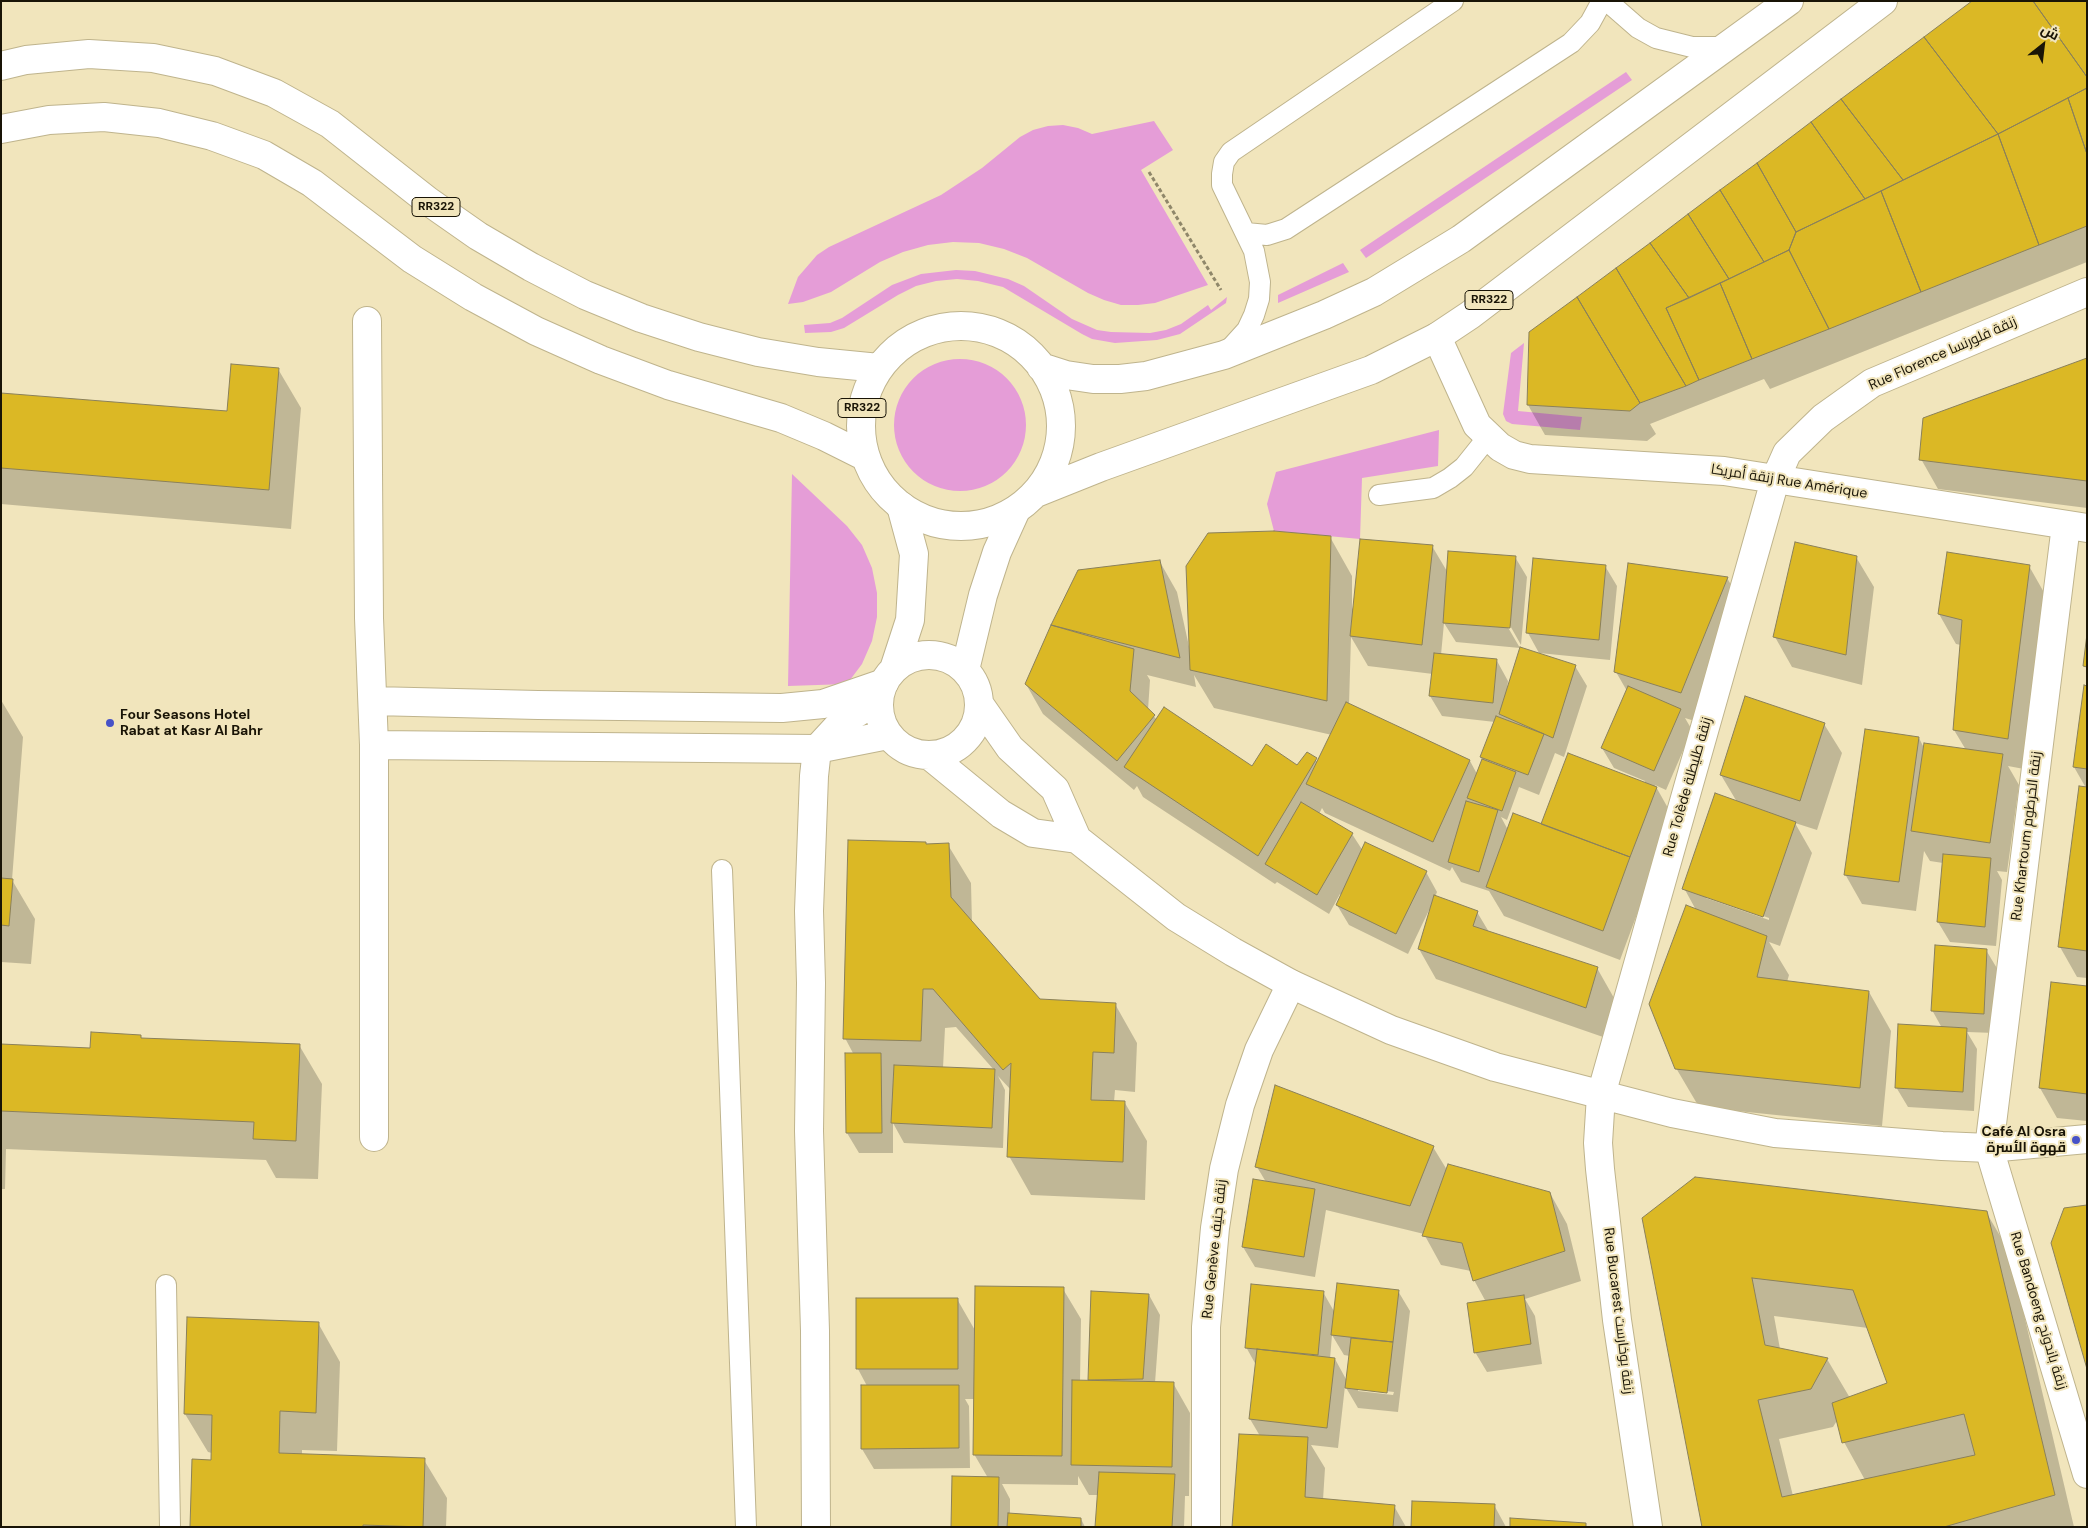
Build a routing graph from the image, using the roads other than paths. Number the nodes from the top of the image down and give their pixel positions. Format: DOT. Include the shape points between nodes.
graph roads {
  1 [pos="1453,1"];
  2 [pos="1602,1"];
  3 [pos="1607,1"];
  4 [pos="1789,1"];
  5 [pos="1884,1"];
  6 [pos="1729,46"];
  7 [pos="1,66"];
  8 [pos="1,129"];
  9 [pos="1246,233"];
  10 [pos="2087,292"];
  11 [pos="367,321"];
  12 [pos="1437,337"];
  13 [pos="1224,355"];
  14 [pos="1041,367"];
  15 [pos="879,368"];
  16 [pos="1488,437"];
  17 [pos="864,456"];
  18 [pos="1775,480"];
  19 [pos="1379,495"];
  20 [pos="1026,501"];
  21 [pos="901,506"];
  22 [pos="2077,526"];
  23 [pos="965,670"];
  24 [pos="886,684"];
  25 [pos="373,701"];
  26 [pos="980,705"];
  27 [pos="888,734"];
  28 [pos="374,745"];
  29 [pos="817,749"];
  30 [pos="930,756"];
  31 [pos="1077,839"];
  32 [pos="722,870"];
  33 [pos="1291,984"];
  34 [pos="1601,1095"];
  35 [pos="374,1137"];
  36 [pos="2087,1139"];
  37 [pos="1989,1148"];
  38 [pos="166,1285"];
  39 [pos="2087,1474"];
  40 [pos="170,1527"];
  41 [pos="746,1527"];
  42 [pos="816,1527"];
  43 [pos="1206,1527"];
  44 [pos="1648,1527"];
  1 -- 9 [label="lane" via="1231,152 1224,162 1222,185"];
  2 -- 9 [label="lane" via="1590,23 1571,43 1277,233"];
  3 -- 6 [label="lane" via="1638,28 1656,38 1692,48"];
  4 -- 6 [label="street, RR322"];
  5 -- 12 [label="street, RR322"];
  6 -- 13 [label="street, RR322" via="1462,239 1382,288 1324,316"];
  7 -- 15 [label="street, RR322" via="26,60 89,54 152,58 215,71 274,93 330,124 478,236 585,295 641,318 708,339 792,358"];
  8 -- 17 [label="street" via="49,120 104,117 159,123 212,136 264,156 312,183 412,259 473,298 536,331 668,385 781,418"];
  9 -- 13 [label="lane" via="1258,266 1259,299 1247,330"];
  10 -- 18 [label="street, Rue Florence زنقة فلورنسا" via="1872,383 1823,418 1787,453"];
  11 -- 25 [label="street" via="369,618"];
  12 -- 16 [label="street, زنقة أمريكا Rue Amérique" via="1477,425"];
  12 -- 20 [label="street, RR322" via="1371,370 1101,467"];
  13 -- 14 [label="street, RR322" via="1146,376 1120,379 1066,375"];
  14 -- 15 [label="street, RR322" via="1019,345 990,331 960,326 929,331 901,346"];
  14 -- 20 [label="street, RR322" via="1054,391 1061,417 1059,445 1051,471"];
  15 -- 17 [label="street, RR322" via="862,405 860,425"];
  16 -- 18 [label="street, زنقة أمريكا Rue Amérique" via="1514,455 1530,459 1724,470"];
  16 -- 19 [label="lane" via="1464,467 1433,488"];
  17 -- 21 [label="street, RR322" via="879,484"];
  18 -- 22 [label="street, زنقة أمريكا Rue Amérique"];
  18 -- 34 [label="street, Rue Tolède زنقة طليطلة"];
  20 -- 21 [label="street, RR322" via="988,523 958,526 929,521"];
  20 -- 23 [label="street" via="997,552"];
  21 -- 24 [label="street" via="914,554 910,620"];
  22 -- 37 [label="street, Rue Khartoum زنقة الخرطوم"];
  23 -- 24 [label="street" via="938,656 922,656 907,660"];
  23 -- 26 [label="street" via="973,680"];
  24 -- 25 [label="street" via="823,704 782,708"];
  24 -- 27 [label="street" via="880,718"];
  24 -- 29 [label="street"];
  25 -- 28 [label="street"];
  26 -- 30 [label="street" via="971,734 960,746"];
  26 -- 31 [label="street" via="1010,748 1055,789"];
  27 -- 29 [label="street"];
  27 -- 30 [label="street" via="900,746"];
  28 -- 29 [label="street"];
  28 -- 35 [label="street"];
  29 -- 42 [label="street" via="809,911 809,1132"];
  30 -- 31 [label="street" via="1001,814 1033,833"];
  31 -- 33 [label="street" via="1176,917"];
  32 -- 41 [label="lane"];
  33 -- 34 [label="street" via="1401,1034 1495,1067"];
  33 -- 43 [label="street, Rue Genève زنقة جنيف" via="1259,1050 1240,1105 1224,1170 1206,1327"];
  34 -- 37 [label="street" via="1672,1113 1775,1132"];
  34 -- 44 [label="street, Rue Bucarest زنقة بوخارست" via="1600,1169 1617,1320"];
  36 -- 37 [label="street"];
  37 -- 39 [label="street, Rue Bandoeng زنقة باندونج"];
  38 -- 40 [label="lane"];
}
